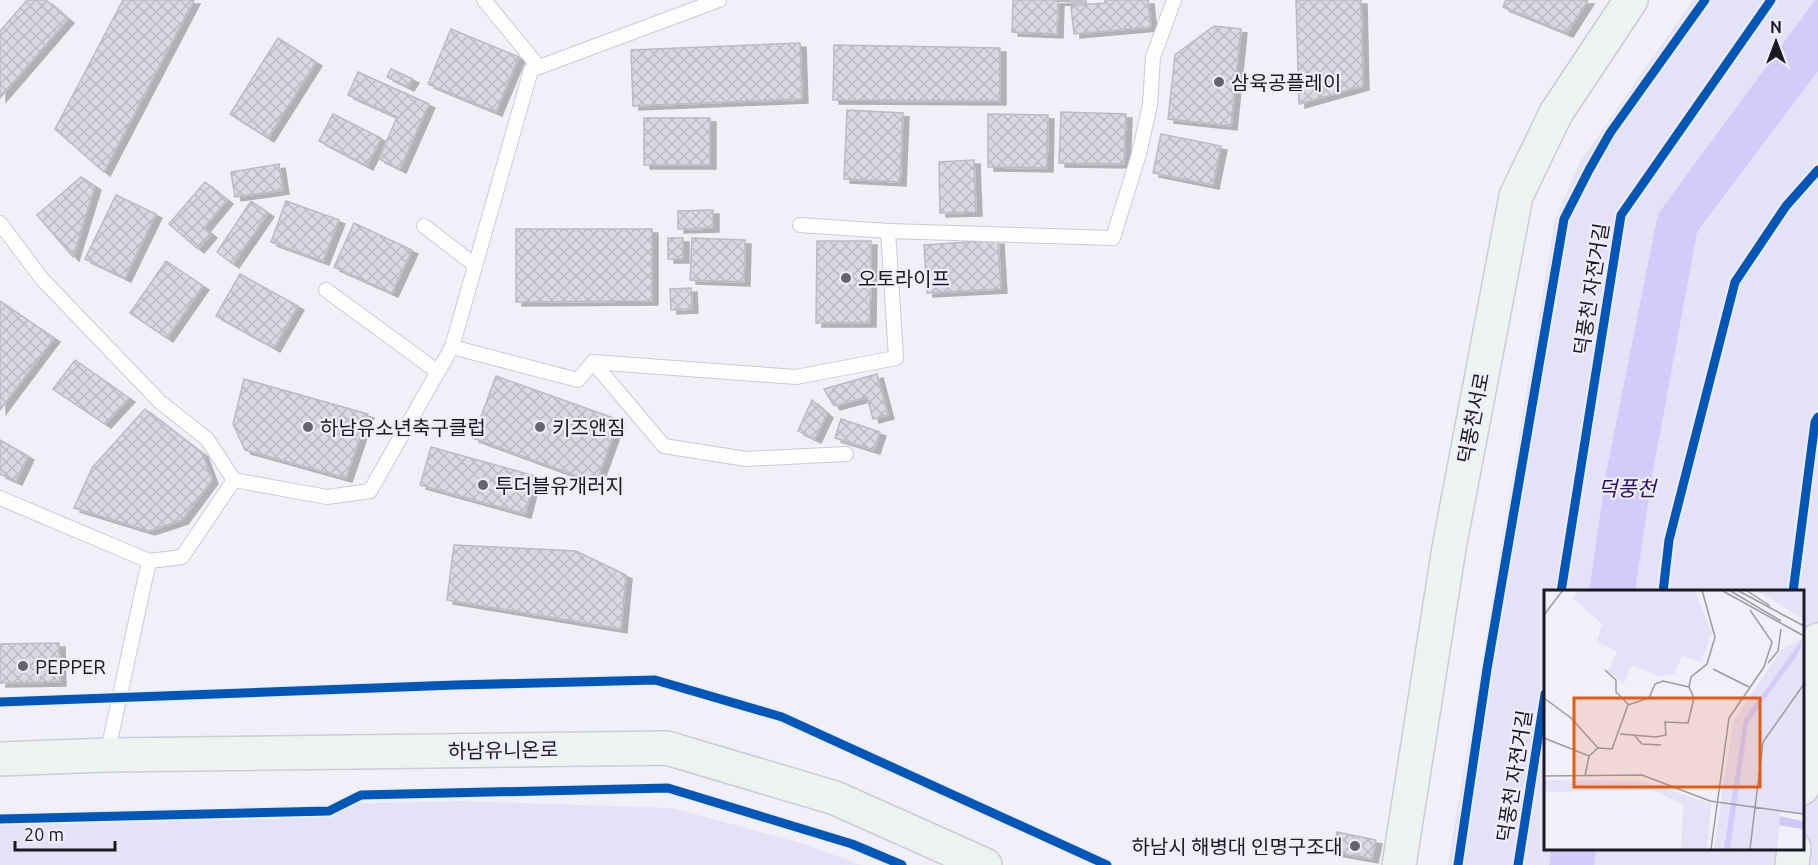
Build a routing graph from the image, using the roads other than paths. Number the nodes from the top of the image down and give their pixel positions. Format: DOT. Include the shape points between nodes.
graph roads {
  1 [pos="484,0"];
  2 [pos="719,0"];
  3 [pos="1174,0"];
  4 [pos="1631,0"];
  5 [pos="539,67"];
  6 [pos="0,223"];
  7 [pos="800,225"];
  8 [pos="424,226"];
  9 [pos="888,231"];
  10 [pos="475,265"];
  11 [pos="326,290"];
  12 [pos="452,347"];
  13 [pos="592,362"];
  14 [pos="438,372"];
  15 [pos="846,454"];
  16 [pos="234,480"];
  17 [pos="0,498"];
  18 [pos="149,561"];
  19 [pos="1818,640"];
  20 [pos="107,755"];
  21 [pos="0,759"];
  22 [pos="1804,794"];
  23 [pos="1794,850"];
  24 [pos="985,865"];
  25 [pos="1398,865"];
  26 [pos="1792,865"];
  1 -- 5 [label="lane"];
  2 -- 5 [label="lane"];
  3 -- 9 [label="lane" via="1153,57 1148,115 1113,238"];
  4 -- 25 [label="street, 덕풍천서로" via="1556,113 1516,196 1449,548"];
  5 -- 10 [label="lane" via="531,70"];
  6 -- 16 [label="lane" via="50,287 160,402 207,439"];
  7 -- 9 [label="lane"];
  8 -- 10 [label="lane"];
  9 -- 13 [label="lane" via="896,358 796,376"];
  10 -- 12 [label="lane"];
  11 -- 14 [label="lane"];
  12 -- 13 [label="lane" via="578,380"];
  12 -- 14 [label="lane"];
  13 -- 15 [label="lane" via="664,446 746,459"];
  14 -- 16 [label="lane" via="370,491 327,497"];
  16 -- 18 [label="lane" via="182,557"];
  17 -- 18 [label="lane"];
  18 -- 20 [label="lane"];
  19 -- 22 [label="street" via="1808,710"];
  20 -- 21 [label="street, 하남유니온로"];
  20 -- 24 [label="street, 하남유니온로" via="667,748 835,798"];
  23 -- 26 [label="street"];
}
